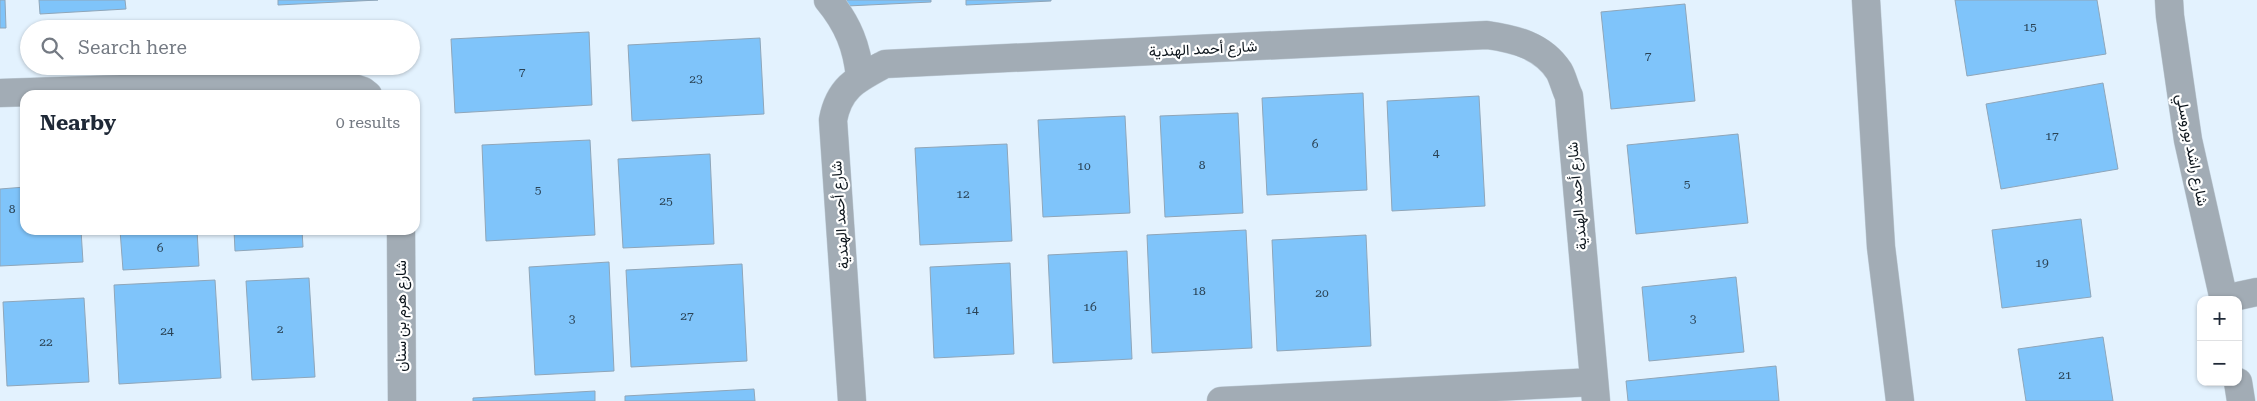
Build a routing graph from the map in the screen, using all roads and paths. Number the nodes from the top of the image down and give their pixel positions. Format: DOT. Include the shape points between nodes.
graph roads {
  1 [pos="828,0"];
  2 [pos="1866,0"];
  3 [pos="2169,0"];
  4 [pos="860,77"];
  5 [pos="92,90"];
  6 [pos="360,90"];
  7 [pos="20,92"];
  8 [pos="0,93"];
  9 [pos="401,235"];
  10 [pos="2257,292"];
  11 [pos="2223,296"];
  12 [pos="2240,296"];
  13 [pos="2239,386"];
  14 [pos="1595,392"];
  15 [pos="402,401"];
  16 [pos="852,401"];
  17 [pos="1221,401"];
  18 [pos="1900,401"];
  19 [pos="2241,401"];
  1 -- 4 [label="street" via="851,34 858,55"];
  2 -- 18 [label="street" via="1881,247"];
  3 -- 11 [label="street, شارع راشد بوروسلي" via="2188,140"];
  4 -- 14 [label="street, شارع أحمد الهندية" via="885,64 1487,35 1518,40 1540,51 1559,71 1569,96"];
  4 -- 16 [label="street, شارع أحمد الهندية" via="845,89 836,105 833,120"];
  5 -- 6 [label="street" via="336,82"];
  7 -- 8 [label="street"];
  9 -- 15 [label="street, شارع هرم بن سنان"];
  10 -- 12 [label="street, شارع راشد بوروسلي"];
  13 -- 19 [label="street"];
  14 -- 17 [label="street, شارع أحمد الهندية"];
}
